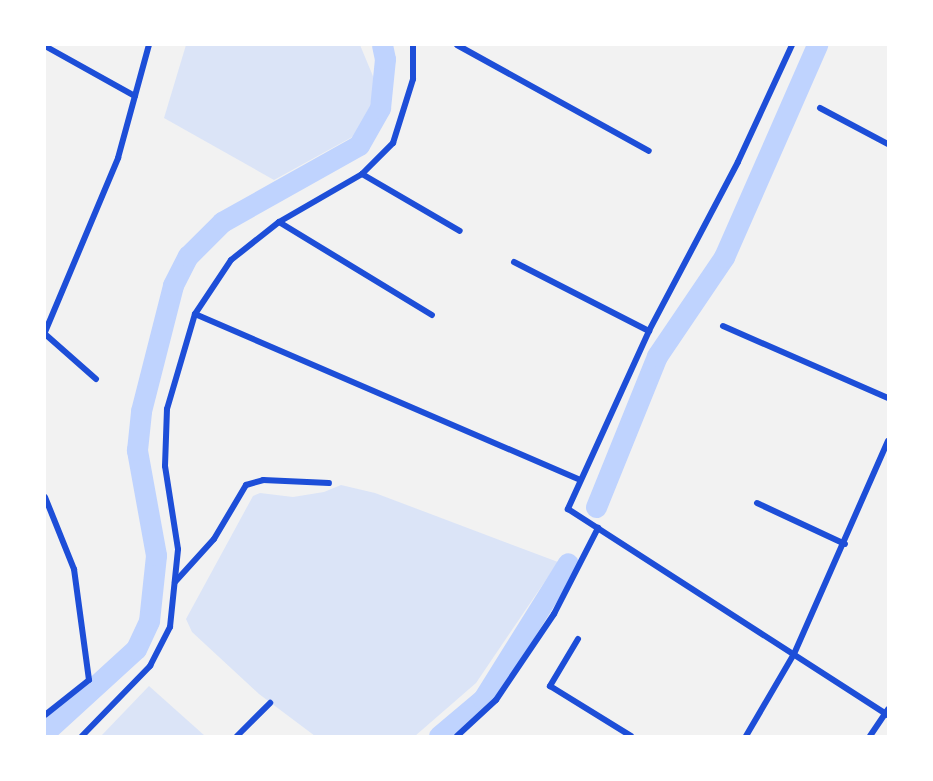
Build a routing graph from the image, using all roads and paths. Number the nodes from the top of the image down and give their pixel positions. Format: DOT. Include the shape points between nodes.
graph roads {
  1 [pos="149,45"];
  2 [pos="413,45"];
  3 [pos="457,45"];
  4 [pos="792,45"];
  5 [pos="45,46"];
  6 [pos="135,96"];
  7 [pos="820,108"];
  8 [pos="888,144"];
  9 [pos="649,152"];
  10 [pos="362,174"];
  11 [pos="279,222"];
  12 [pos="460,231"];
  13 [pos="514,262"];
  14 [pos="195,314"];
  15 [pos="432,315"];
  16 [pos="723,326"];
  17 [pos="649,331"];
  18 [pos="45,333"];
  19 [pos="96,379"];
  20 [pos="888,398"];
  21 [pos="888,441"];
  22 [pos="580,480"];
  23 [pos="329,483"];
  24 [pos="45,497"];
  25 [pos="757,503"];
  26 [pos="598,528"];
  27 [pos="845,544"];
  28 [pos="175,583"];
  29 [pos="578,639"];
  30 [pos="794,654"];
  31 [pos="270,703"];
  32 [pos="887,713"];
  33 [pos="45,715"];
  34 [pos="82,736"];
  35 [pos="237,736"];
  36 [pos="457,736"];
  37 [pos="631,736"];
  38 [pos="746,736"];
  39 [pos="870,736"];
  1 -- 6 [label="street"];
  2 -- 10 [label="street" via="413,79 393,143"];
  3 -- 9 [label="street"];
  4 -- 17 [label="street" via="738,162"];
  5 -- 6 [label="street"];
  6 -- 18 [label="street" via="118,158"];
  7 -- 8 [label="street"];
  10 -- 11 [label="street"];
  10 -- 12 [label="street"];
  11 -- 14 [label="street" via="231,260"];
  11 -- 15 [label="street"];
  13 -- 17 [label="street"];
  14 -- 22 [label="street"];
  14 -- 28 [label="street" via="167,409 165,466 178,549"];
  16 -- 20 [label="street"];
  17 -- 22 [label="street"];
  18 -- 19 [label="street"];
  21 -- 27 [label="street"];
  22 -- 26 [label="street" via="568,509"];
  23 -- 28 [label="street" via="263,480 246,484 214,539"];
  24 -- 33 [label="street" via="74,569 89,680"];
  25 -- 27 [label="street"];
  26 -- 30 [label="street"];
  26 -- 36 [label="street" via="554,614 503,690"];
  27 -- 30 [label="street"];
  28 -- 34 [label="street" via="170,627 150,666"];
  29 -- 37 [label="street" via="550,686"];
  30 -- 32 [label="street"];
  30 -- 38 [label="street"];
  31 -- 35 [label="street"];
  32 -- 39 [label="street"];
}
